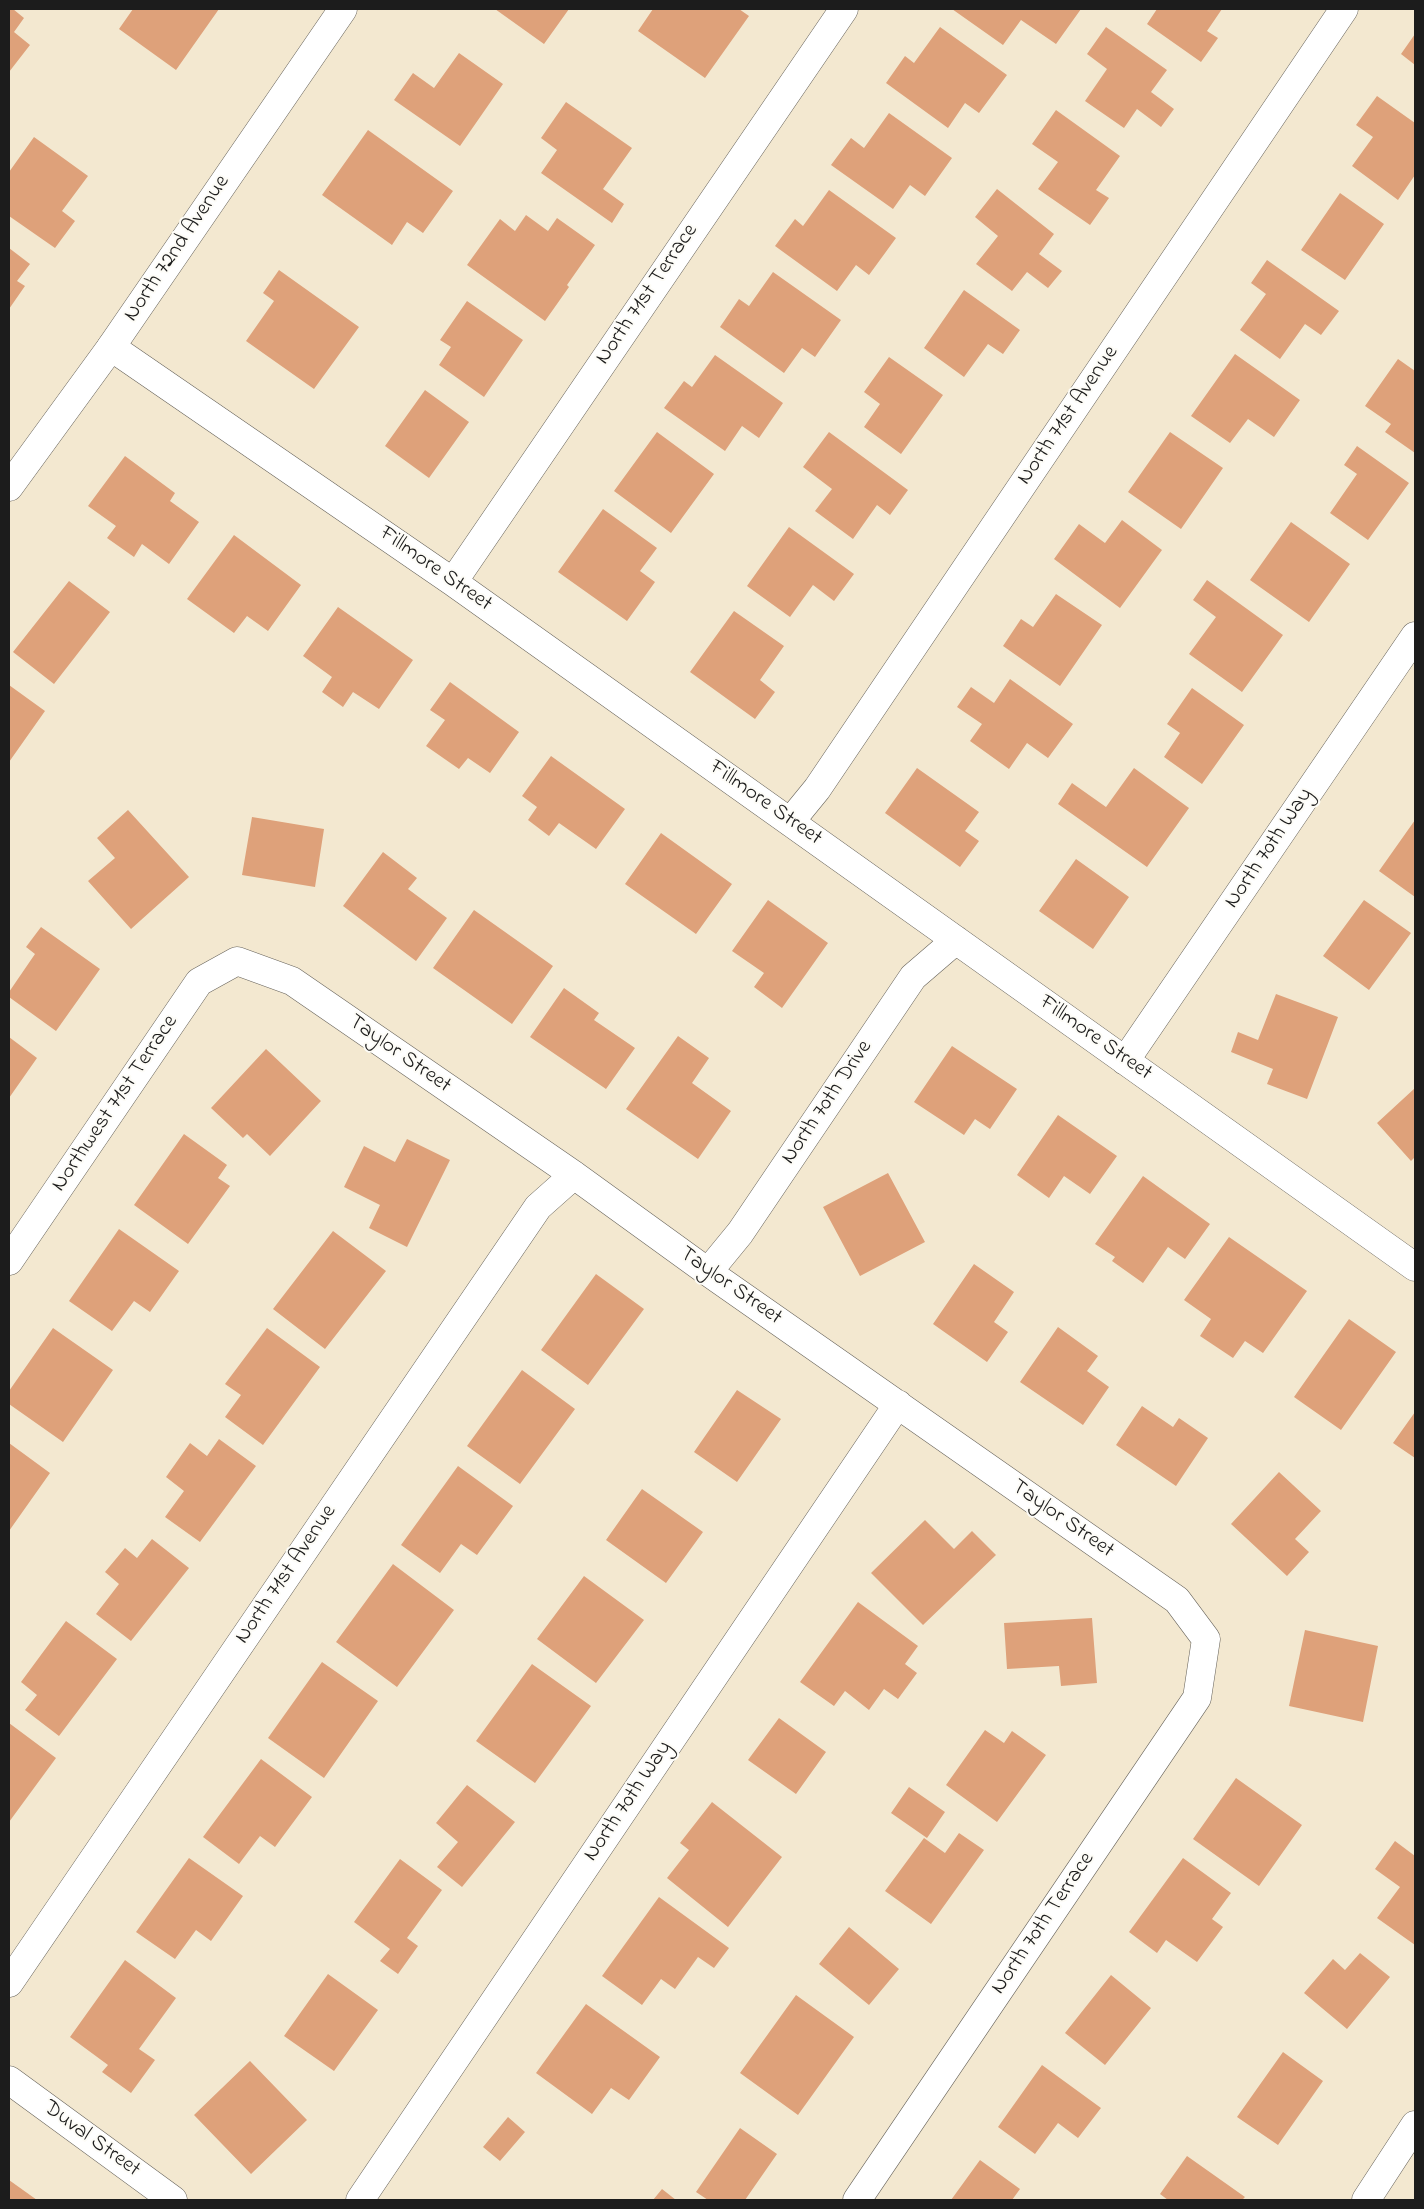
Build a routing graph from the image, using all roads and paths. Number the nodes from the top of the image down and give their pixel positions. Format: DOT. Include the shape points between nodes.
graph roads {
  1 [pos="343,9"];
  2 [pos="844,9"];
  3 [pos="1344,9"];
  4 [pos="111,347"];
  5 [pos="9,487"];
  6 [pos="453,582"];
  7 [pos="1415,636"];
  8 [pos="790,822"];
  9 [pos="956,940"];
  10 [pos="237,961"];
  11 [pos="1125,1061"];
  12 [pos="574,1175"];
  13 [pos="9,1261"];
  14 [pos="1415,1267"];
  15 [pos="708,1272"];
  16 [pos="898,1404"];
  17 [pos="1206,1639"];
  18 [pos="9,1983"];
  19 [pos="9,2080"];
  20 [pos="1415,2125"];
  21 [pos="173,2200"];
  22 [pos="360,2200"];
  23 [pos="857,2200"];
  24 [pos="1366,2200"];
  1 -- 4 [label="street, North 72nd Avenue"];
  2 -- 6 [label="street, North 71st Terrace"];
  3 -- 8 [label="street, North 71st Avenue" via="817,789"];
  4 -- 5 [label="street, North 72nd Avenue"];
  4 -- 6 [label="street, Fillmore Street"];
  6 -- 8 [label="street, Fillmore Street"];
  7 -- 11 [label="street, North 70th Way"];
  8 -- 9 [label="street, Fillmore Street"];
  9 -- 11 [label="street, Fillmore Street"];
  9 -- 15 [label="street, North 70th Drive" via="913,977 740,1233"];
  10 -- 12 [label="street, Taylor Street" via="292,981"];
  10 -- 13 [label="street, Northwest 71st Terrace" via="199,982"];
  11 -- 14 [label="street, Fillmore Street"];
  12 -- 15 [label="street, Taylor Street"];
  12 -- 18 [label="street, North 71st Avenue" via="538,1207"];
  15 -- 16 [label="street, Taylor Street"];
  16 -- 17 [label="street, Taylor Street" via="1177,1600"];
  16 -- 22 [label="street, North 70th Way"];
  17 -- 23 [label="street, North 70th Terrace" via="1197,1698"];
  19 -- 21 [label="street, Duval Street"];
  20 -- 24 [label="street"];
}
